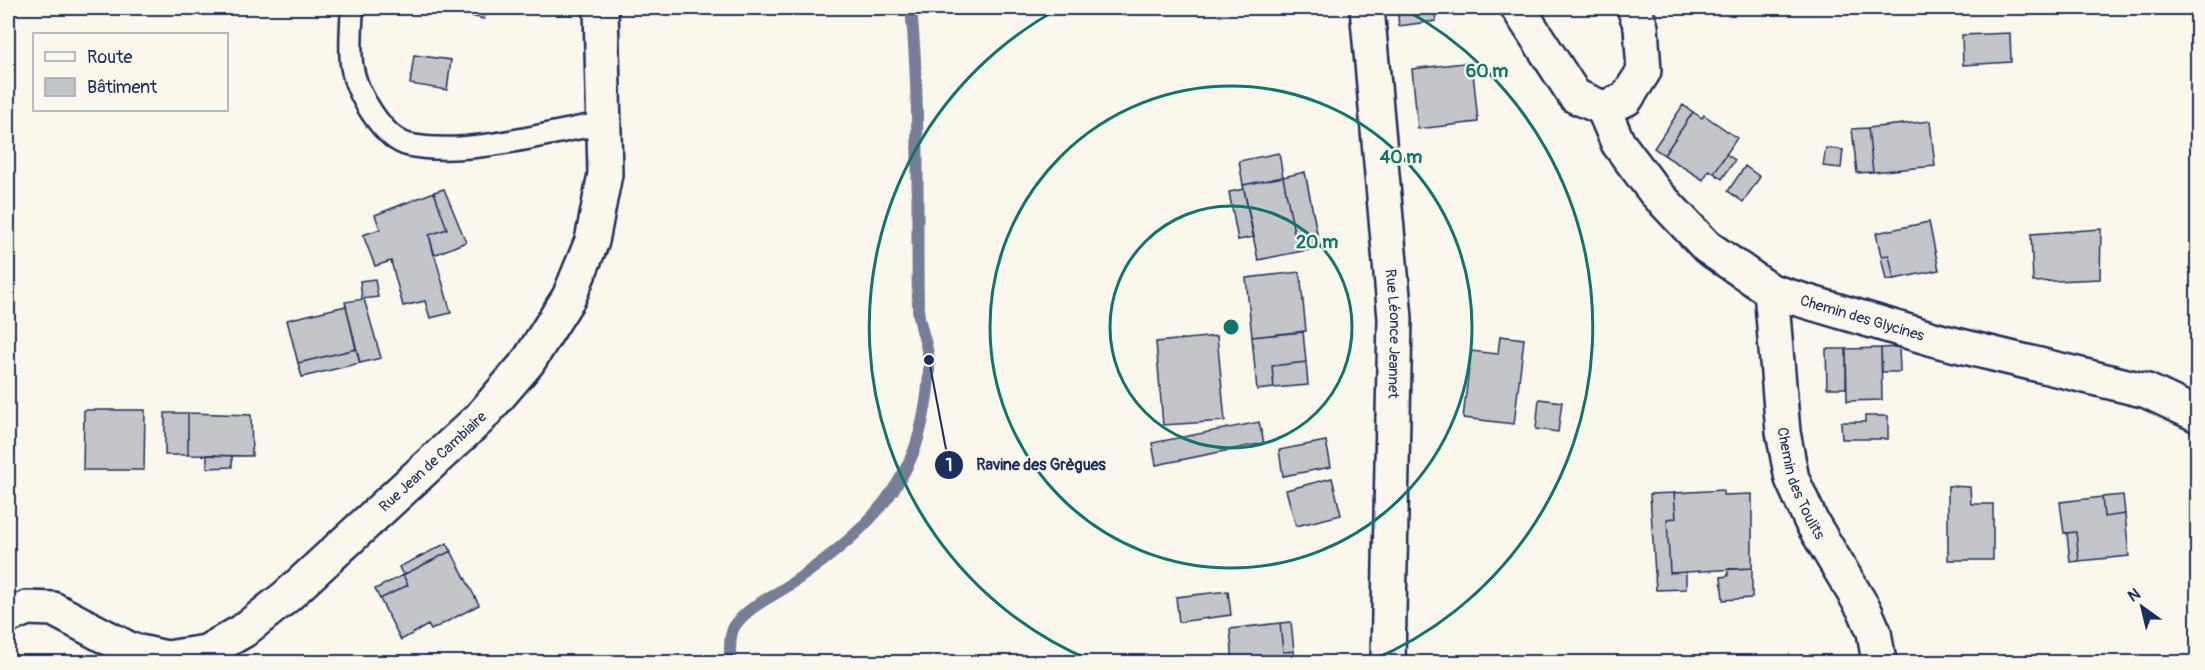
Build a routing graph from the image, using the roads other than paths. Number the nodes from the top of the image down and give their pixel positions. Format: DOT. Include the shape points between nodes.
graph roads {
  1 [pos="352,8"];
  2 [pos="601,8"];
  3 [pos="1367,8"];
  4 [pos="1518,8"];
  5 [pos="1634,8"];
  6 [pos="1603,108"];
  7 [pos="604,123"];
  8 [pos="1771,291"];
  9 [pos="2198,415"];
  10 [pos="8,616"];
  11 [pos="1388,663"];
  12 [pos="1879,663"];
  1 -- 7 [label="lane" via="355,76 380,126 407,145 461,149"];
  2 -- 7 [label="street, Rue Jean de Cambiaire"];
  3 -- 11 [label="street, Rue Léonce Jeannet" via="1395,318"];
  4 -- 6 [label="street" via="1575,96"];
  5 -- 6 [label="street" via="1641,27 1644,71 1626,99"];
  6 -- 8 [label="street, Chemin des Glycines" via="1618,143 1655,192 1707,247"];
  7 -- 10 [label="street, Rue Jean de Cambiaire" via="606,174 592,241 569,297 528,362 479,419 287,596 243,631 206,652 167,658 131,650 52,609 27,608"];
  8 -- 9 [label="street, Chemin des Glycines" via="1940,340 2147,391"];
  8 -- 12 [label="street, Chemin des Toulits" via="1783,432 1792,479 1811,521 1865,610 1874,632"];
}
